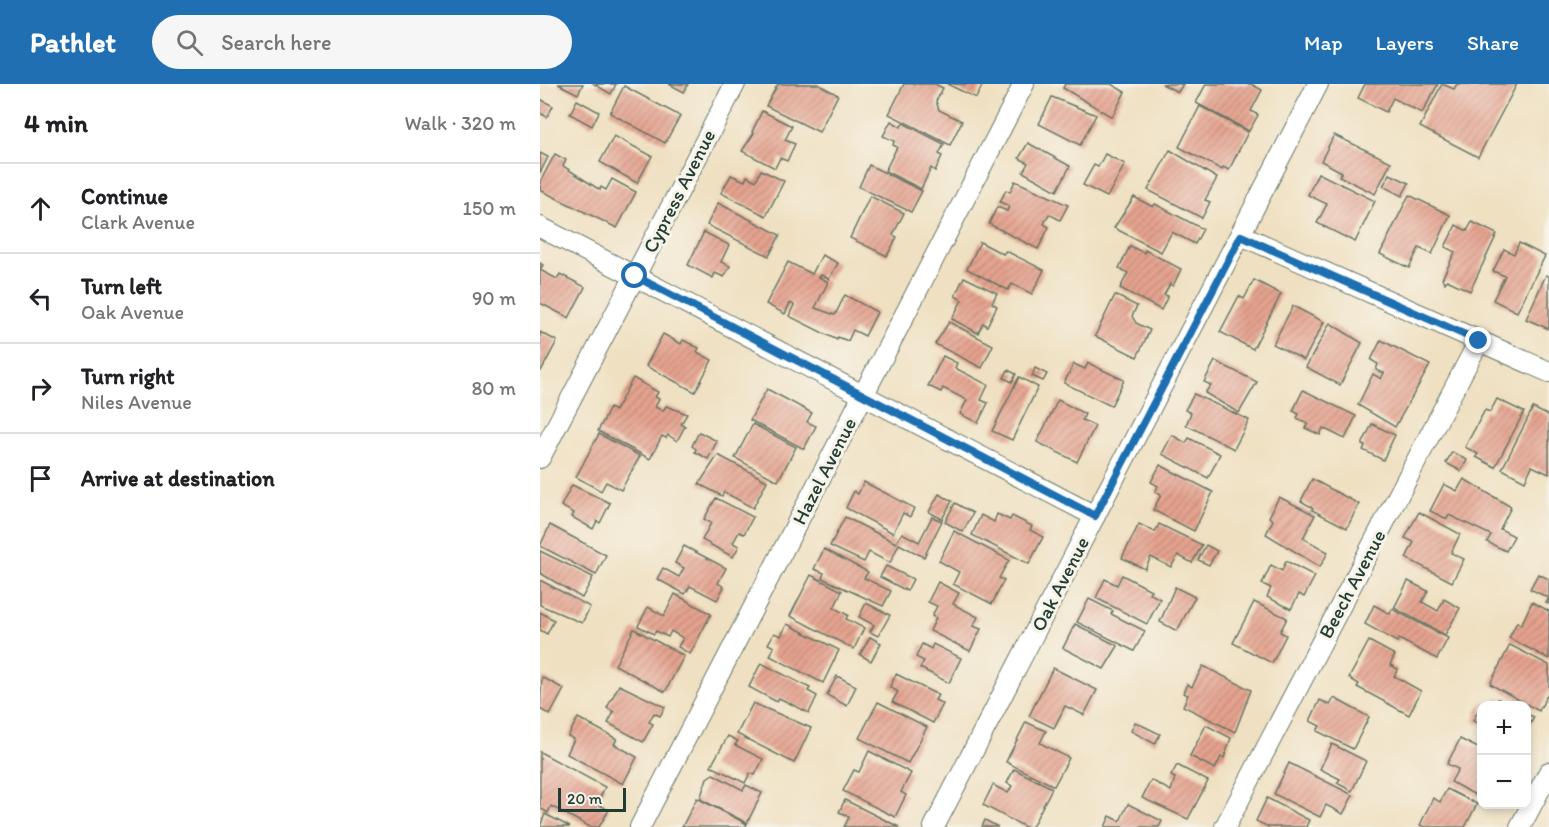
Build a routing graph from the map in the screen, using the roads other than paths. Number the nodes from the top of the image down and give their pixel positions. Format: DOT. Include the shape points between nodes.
graph roads {
  1 [pos="735,84"];
  2 [pos="1024,84"];
  3 [pos="1318,84"];
  4 [pos="540,227"];
  5 [pos="1241,236"];
  6 [pos="635,276"];
  7 [pos="1479,341"];
  8 [pos="1549,372"];
  9 [pos="863,395"];
  10 [pos="540,458"];
  11 [pos="1095,516"];
  12 [pos="1549,772"];
  13 [pos="640,827"];
  14 [pos="934,827"];
  15 [pos="1225,827"];
  16 [pos="1520,827"];
  1 -- 6 [label="street, Cypress Avenue"];
  2 -- 9 [label="street, Hazel Avenue"];
  3 -- 5 [label="street, Oak Avenue"];
  4 -- 6 [label="street"];
  5 -- 7 [label="street"];
  5 -- 11 [label="street, Oak Avenue"];
  6 -- 9 [label="street"];
  6 -- 10 [label="street, Cypress Avenue"];
  7 -- 8 [label="street"];
  7 -- 15 [label="street, Beech Avenue"];
  9 -- 11 [label="street"];
  9 -- 13 [label="street, Hazel Avenue"];
  11 -- 14 [label="street, Oak Avenue"];
  12 -- 16 [label="street"];
}
